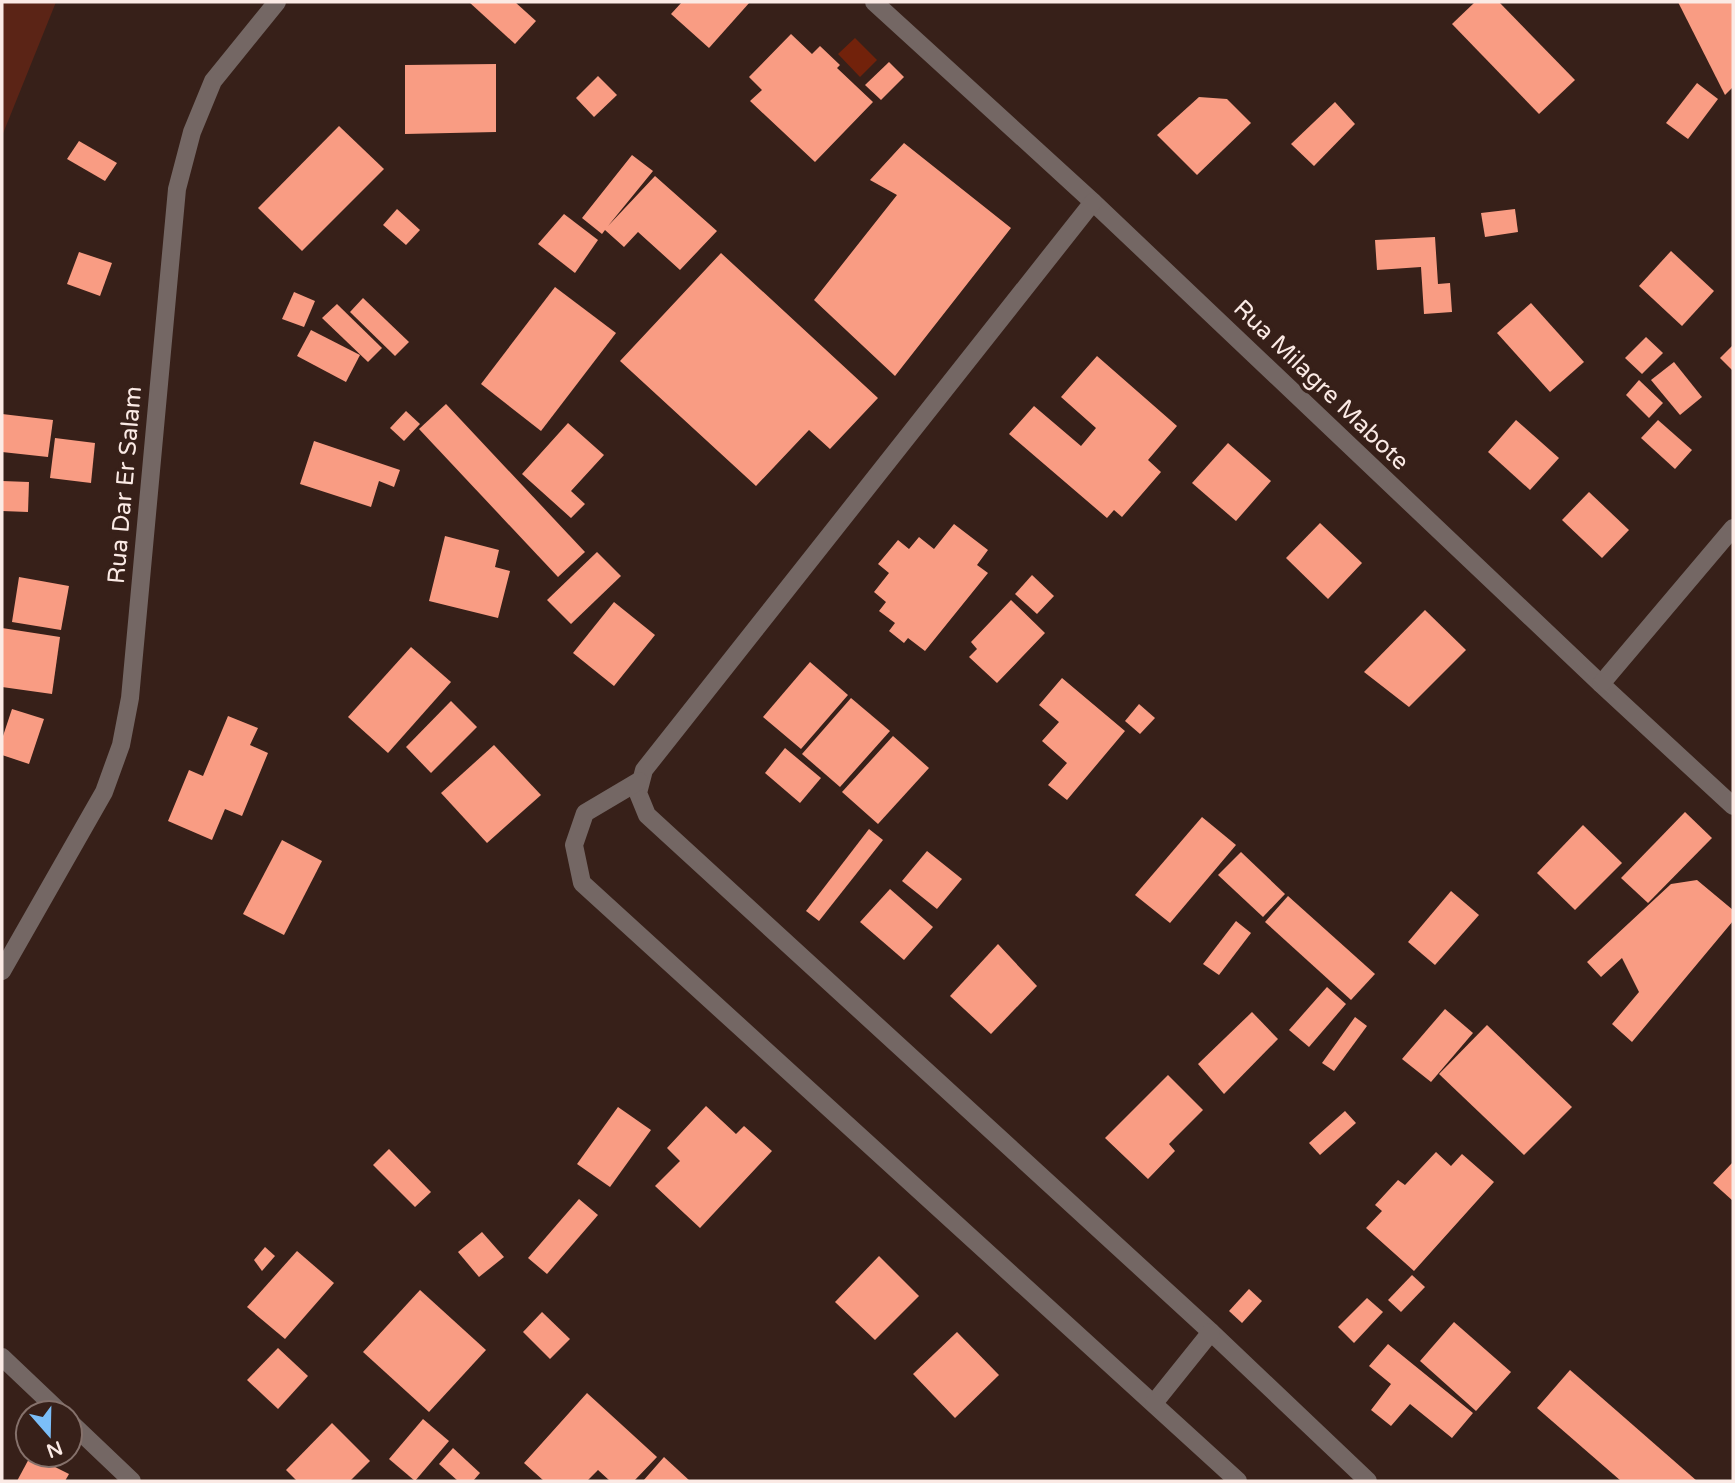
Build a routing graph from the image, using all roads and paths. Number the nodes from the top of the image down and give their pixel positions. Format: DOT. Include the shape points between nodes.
graph roads {
  1 [pos="277,2"];
  2 [pos="874,2"];
  3 [pos="1093,202"];
  4 [pos="1733,528"];
  5 [pos="1601,684"];
  6 [pos="639,781"];
  7 [pos="1733,806"];
  8 [pos="2,971"];
  9 [pos="1211,1332"];
  10 [pos="2,1357"];
  11 [pos="46,1399"];
  12 [pos="1154,1403"];
  13 [pos="84,1435"];
  14 [pos="132,1481"];
  15 [pos="1238,1481"];
  16 [pos="1368,1481"];
  1 -- 8 [label="street, Rua Dar Er Salam" via="213,81 192,132 177,189 131,684 121,745 104,792"];
  2 -- 3 [label="street, Rua Milagre Mabote"];
  3 -- 5 [label="street, Rua Milagre Mabote"];
  3 -- 6 [label="street"];
  4 -- 5 [label="street"];
  5 -- 7 [label="street, Rua Milagre Mabote"];
  6 -- 9 [label="street" via="638,793 647,815"];
  6 -- 12 [label="street" via="585,813 574,845 582,883"];
  9 -- 12 [label="street"];
  9 -- 16 [label="street"];
  10 -- 11 [label="street"];
  12 -- 15 [label="street"];
  13 -- 14 [label="street"];
}
